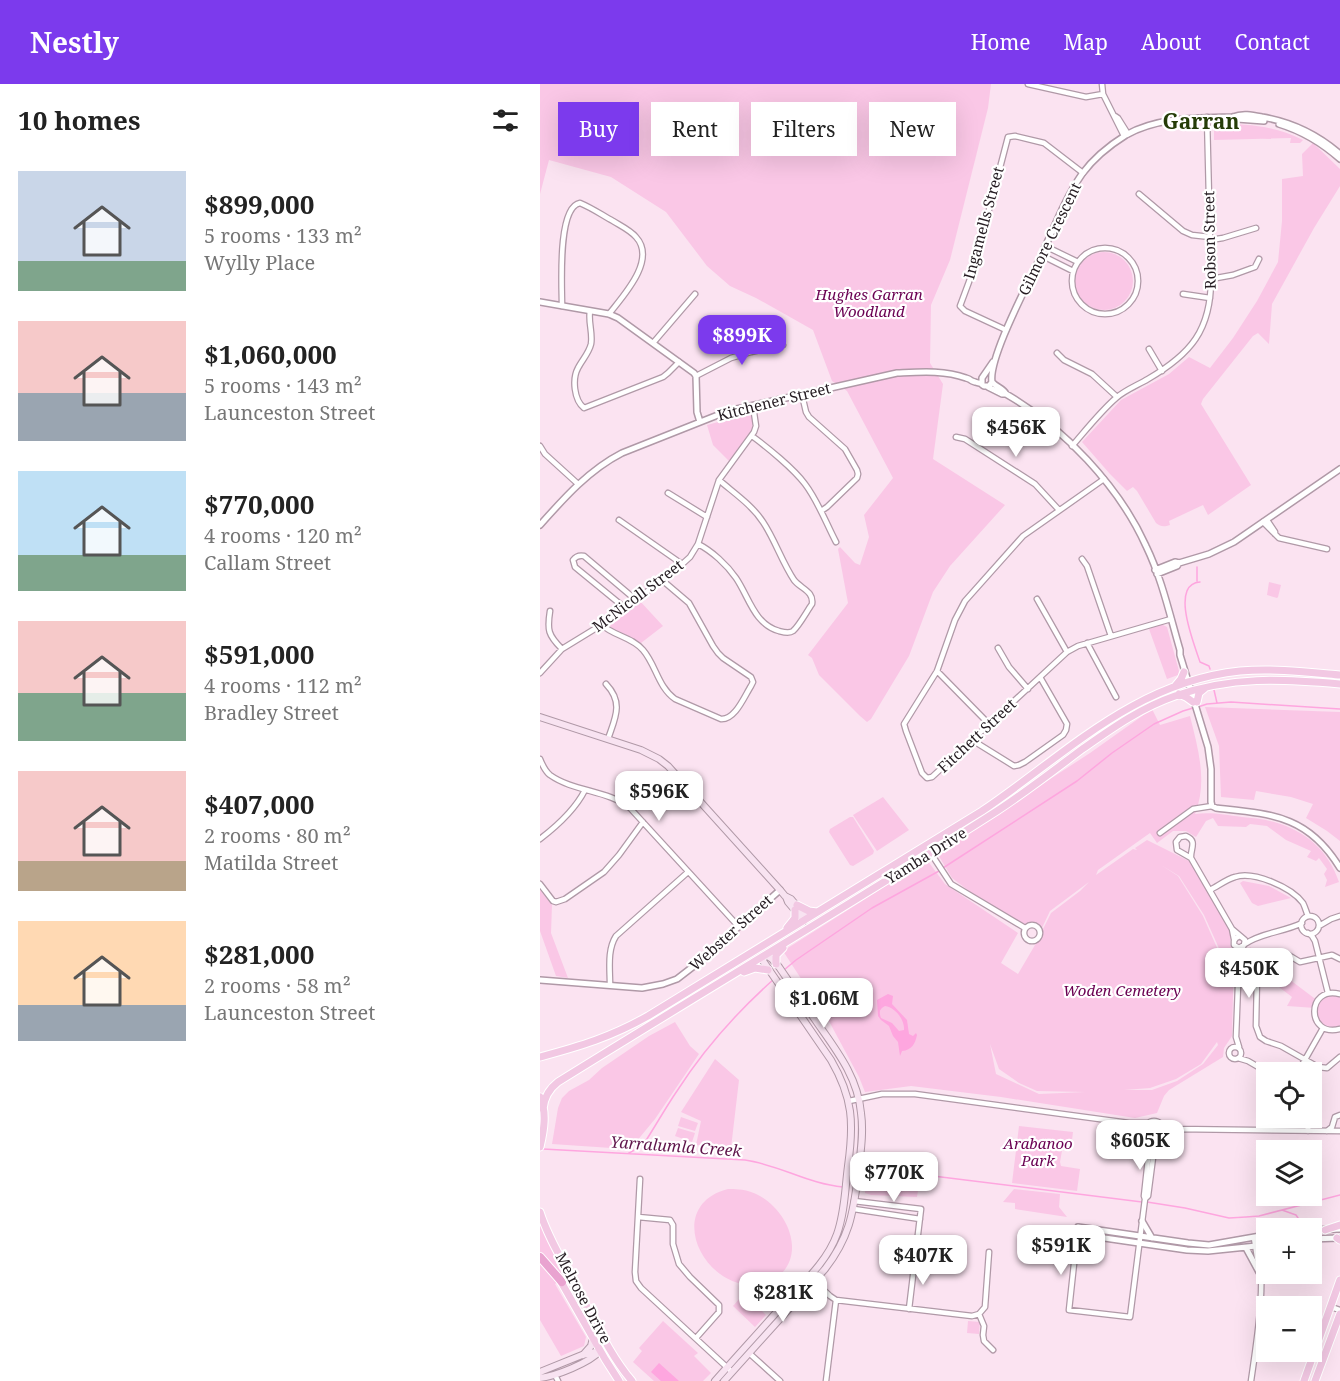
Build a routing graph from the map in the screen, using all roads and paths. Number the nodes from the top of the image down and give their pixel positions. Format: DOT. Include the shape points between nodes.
graph roads {
  1 [pos="1028,84"];
  2 [pos="1102,84"];
  3 [pos="1104,94"];
  4 [pos="1207,117"];
  5 [pos="1233,117"];
  6 [pos="1126,135"];
  7 [pos="1340,154"];
  8 [pos="1340,159"];
  9 [pos="1083,173"];
  10 [pos="1139,194"];
  11 [pos="1256,228"];
  12 [pos="1210,238"];
  13 [pos="1045,246"];
  14 [pos="1041,255"];
  15 [pos="1259,259"];
  16 [pos="1078,262"];
  17 [pos="1073,271"];
  18 [pos="1211,279"];
  19 [pos="695,294"];
  20 [pos="1183,294"];
  21 [pos="1210,298"];
  22 [pos="540,302"];
  23 [pos="562,306"];
  24 [pos="590,311"];
  25 [pos="609,314"];
  26 [pos="741,324"];
  27 [pos="1006,330"];
  28 [pos="653,343"];
  29 [pos="783,345"];
  30 [pos="1149,349"];
  31 [pos="751,352"];
  32 [pos="1057,353"];
  33 [pos="678,362"];
  34 [pos="1162,371"];
  35 [pos="696,376"];
  36 [pos="987,380"];
  37 [pos="802,395"];
  38 [pos="1117,397"];
  39 [pos="753,406"];
  40 [pos="700,422"];
  41 [pos="752,436"];
  42 [pos="956,437"];
  43 [pos="1072,446"];
  44 [pos="541,449"];
  45 [pos="1340,469"];
  46 [pos="1104,479"];
  47 [pos="719,480"];
  48 [pos="578,484"];
  49 [pos="668,493"];
  50 [pos="1059,510"];
  51 [pos="821,511"];
  52 [pos="707,517"];
  53 [pos="619,520"];
  54 [pos="1265,521"];
  55 [pos="540,525"];
  56 [pos="836,542"];
  57 [pos="698,544"];
  58 [pos="1328,549"];
  59 [pos="1082,559"];
  60 [pos="682,564"];
  61 [pos="1156,572"];
  62 [pos="662,580"];
  63 [pos="1037,599"];
  64 [pos="636,600"];
  65 [pos="625,608"];
  66 [pos="550,611"];
  67 [pos="1171,619"];
  68 [pos="602,625"];
  69 [pos="1111,636"];
  70 [pos="1087,643"];
  71 [pos="998,648"];
  72 [pos="562,649"];
  73 [pos="1067,652"];
  74 [pos="936,670"];
  75 [pos="1186,672"];
  76 [pos="540,673"];
  77 [pos="1340,675"];
  78 [pos="1040,677"];
  79 [pos="1205,677"];
  80 [pos="1189,682"];
  81 [pos="606,684"];
  82 [pos="1340,684"];
  83 [pos="1207,686"];
  84 [pos="1174,687"];
  85 [pos="1028,688"];
  86 [pos="1191,690"];
  87 [pos="1179,694"];
  88 [pos="1116,697"];
  89 [pos="1196,705"];
  90 [pos="540,717"];
  91 [pos="989,724"];
  92 [pos="608,739"];
  93 [pos="972,740"];
  94 [pos="540,759"];
  95 [pos="585,790"];
  96 [pos="1212,806"];
  97 [pos="643,822"];
  98 [pos="1160,833"];
  99 [pos="540,839"];
  100 [pos="936,839"];
  101 [pos="930,852"];
  102 [pos="1188,853"];
  103 [pos="910,855"];
  104 [pos="1340,866"];
  105 [pos="688,872"];
  106 [pos="540,884"];
  107 [pos="780,890"];
  108 [pos="1210,890"];
  109 [pos="796,907"];
  110 [pos="818,912"];
  111 [pos="1308,916"];
  112 [pos="1340,916"];
  113 [pos="1317,918"];
  114 [pos="805,919"];
  115 [pos="1331,919"];
  116 [pos="1302,923"];
  117 [pos="739,927"];
  118 [pos="810,928"];
  119 [pos="1025,928"];
  120 [pos="1318,928"];
  121 [pos="1232,929"];
  122 [pos="1290,929"];
  123 [pos="1306,932"];
  124 [pos="779,936"];
  125 [pos="796,936"];
  126 [pos="1242,937"];
  127 [pos="1254,938"];
  128 [pos="1234,939"];
  129 [pos="1315,941"];
  130 [pos="1244,945"];
  131 [pos="1236,946"];
  132 [pos="758,949"];
  133 [pos="763,957"];
  134 [pos="1319,958"];
  135 [pos="1340,959"];
  136 [pos="1239,960"];
  137 [pos="777,965"];
  138 [pos="769,972"];
  139 [pos="540,980"];
  140 [pos="724,981"];
  141 [pos="610,986"];
  142 [pos="1328,993"];
  143 [pos="1340,994"];
  144 [pos="1323,1028"];
  145 [pos="1340,1029"];
  146 [pos="1236,1036"];
  147 [pos="1231,1047"];
  148 [pos="1240,1050"];
  149 [pos="540,1057"];
  150 [pos="1340,1057"];
  151 [pos="1238,1058"];
  152 [pos="1304,1060"];
  153 [pos="1248,1061"];
  154 [pos="1256,1066"];
  155 [pos="540,1097"];
  156 [pos="859,1099"];
  157 [pos="849,1101"];
  158 [pos="543,1110"];
  159 [pos="1340,1114"];
  160 [pos="1129,1123"];
  161 [pos="1148,1123"];
  162 [pos="1162,1125"];
  163 [pos="1177,1128"];
  164 [pos="1308,1131"];
  165 [pos="1327,1131"];
  166 [pos="1340,1131"];
  167 [pos="1147,1134"];
  168 [pos="1160,1136"];
  169 [pos="540,1147"];
  170 [pos="640,1179"];
  171 [pos="1145,1198"];
  172 [pos="854,1201"];
  173 [pos="854,1209"];
  174 [pos="540,1212"];
  175 [pos="638,1217"];
  176 [pos="920,1218"];
  177 [pos="1143,1221"];
  178 [pos="1340,1227"];
  179 [pos="1078,1230"];
  180 [pos="1325,1230"];
  181 [pos="1256,1237"];
  182 [pos="1152,1238"];
  183 [pos="1339,1238"];
  184 [pos="1322,1239"];
  185 [pos="1140,1240"];
  186 [pos="1256,1247"];
  187 [pos="1246,1248"];
  188 [pos="540,1252"];
  189 [pos="989,1252"];
  190 [pos="540,1257"];
  191 [pos="1256,1267"];
  192 [pos="811,1279"];
  193 [pos="1340,1280"];
  194 [pos="562,1282"];
  195 [pos="1261,1284"];
  196 [pos="836,1300"];
  197 [pos="909,1309"];
  198 [pos="1329,1311"];
  199 [pos="979,1314"];
  200 [pos="1340,1315"];
  201 [pos="598,1327"];
  202 [pos="1337,1329"];
  203 [pos="593,1338"];
  204 [pos="696,1338"];
  205 [pos="993,1350"];
  206 [pos="600,1352"];
  207 [pos="749,1353"];
  208 [pos="582,1355"];
  209 [pos="616,1360"];
  210 [pos="553,1366"];
  211 [pos="730,1369"];
  212 [pos="540,1375"];
  213 [pos="557,1378"];
  214 [pos="619,1381"];
  215 [pos="632,1381"];
  216 [pos="715,1381"];
  217 [pos="724,1381"];
  218 [pos="780,1381"];
  219 [pos="826,1381"];
  220 [pos="1251,1381"];
  221 [pos="1304,1381"];
  222 [pos="1316,1381"];
  1 -- 3 [label="street" via="1086,97"];
  2 -- 3 [label="street"];
  3 -- 6 [label="street"];
  4 -- 5 [label="street, Gilmore Crescent"];
  4 -- 6 [label="street, Gilmore Crescent" via="1142,127"];
  4 -- 12 [label="street, Robson Street"];
  5 -- 7 [label="street, Gilmore Crescent" via="1254,115 1288,123 1320,138"];
  5 -- 8 [label="street, Gilmore Crescent" via="1289,127"];
  6 -- 9 [label="street, Gilmore Crescent" via="1102,152"];
  9 -- 13 [label="street, Gilmore Crescent"];
  9 -- 27 [label="street, Ingamells Street" via="1044,144 1008,137 973,272 960,306"];
  10 -- 12 [label="street" via="1183,231"];
  11 -- 12 [label="street"];
  12 -- 18 [label="street, Robson Street"];
  13 -- 14 [label="street, Gilmore Crescent"];
  13 -- 16 [label="street"];
  14 -- 17 [label="street"];
  14 -- 27 [label="street, Gilmore Crescent"];
  15 -- 18 [label="street" via="1255,267"];
  16 -- 17 [label="street"];
  16 -- 17 [label="street" via="1099,248 1121,253 1136,272 1135,293 1121,309 1093,311 1074,292"];
  18 -- 21 [label="street, Robson Street"];
  19 -- 28 [label="street"];
  20 -- 21 [label="street"];
  21 -- 34 [label="street, Robson Street" via="1206,319 1194,342"];
  22 -- 23 [label="street"];
  23 -- 24 [label="street"];
  23 -- 25 [label="street" via="564,236 571,208 580,204 630,231 643,250 637,275"];
  24 -- 25 [label="street"];
  24 -- 33 [label="street" via="591,342 575,376 578,400 584,408 663,377"];
  25 -- 28 [label="street"];
  26 -- 31 [label="street"];
  27 -- 36 [label="street, Gilmore Crescent"];
  28 -- 33 [label="street"];
  29 -- 31 [label="street"];
  30 -- 34 [label="street"];
  31 -- 35 [label="street"];
  32 -- 38 [label="street" via="1092,374"];
  33 -- 35 [label="street"];
  34 -- 38 [label="street, Robson Street"];
  35 -- 40 [label="street"];
  36 -- 37 [label="street, Kitchener Street" via="973,382 940,373 897,373"];
  36 -- 43 [label="street, Kitchener Street" via="1028,407"];
  37 -- 39 [label="street, Kitchener Street"];
  37 -- 51 [label="street" via="806,412 845,449 858,470 856,478"];
  38 -- 43 [label="street, Robson Street"];
  39 -- 40 [label="street, Kitchener Street"];
  39 -- 41 [label="street" via="756,426"];
  40 -- 48 [label="street, Kitchener Street" via="622,453"];
  41 -- 47 [label="street, McNicoll Street"];
  41 -- 51 [label="street" via="799,477"];
  42 -- 50 [label="street" via="1027,479"];
  43 -- 46 [label="street, Kitchener Street"];
  44 -- 48 [label="street"];
  45 -- 54 [label="street"];
  46 -- 50 [label="street, Fitchett Street"];
  46 -- 61 [label="street, Kitchener Street" via="1134,521"];
  47 -- 52 [label="street, McNicoll Street"];
  47 -- 57 [label="street" via="762,520 796,582 811,595 812,604 793,631 774,630 756,615 735,577"];
  48 -- 55 [label="street, Kitchener Street"];
  49 -- 52 [label="street"];
  50 -- 74 [label="street, Fitchett Street" via="1023,536 965,601"];
  51 -- 56 [label="street"];
  52 -- 57 [label="street, McNicoll Street"];
  53 -- 60 [label="street"];
  54 -- 58 [label="street" via="1278,538"];
  54 -- 61 [label="street" via="1209,554 1176,562"];
  57 -- 60 [label="street, McNicoll Street"];
  59 -- 69 [label="street"];
  60 -- 62 [label="street, McNicoll Street"];
  61 -- 67 [label="street, Kitchener Street"];
  62 -- 64 [label="street, McNicoll Street"];
  62 -- 68 [label="street" via="689,603 718,653 751,677 751,686 729,718 721,719 675,699 665,690 641,648"];
  63 -- 73 [label="street"];
  64 -- 65 [label="street, McNicoll Street"];
  64 -- 65 [label="street" via="584,555 573,560 576,567"];
  65 -- 68 [label="street, McNicoll Street"];
  66 -- 72 [label="street" via="549,631"];
  67 -- 69 [label="street, Fitchett Street"];
  67 -- 75 [label="street, Kitchener Street"];
  68 -- 72 [label="street, McNicoll Street"];
  69 -- 70 [label="street, Fitchett Street"];
  70 -- 73 [label="street, Fitchett Street"];
  70 -- 88 [label="street"];
  71 -- 85 [label="street"];
  72 -- 76 [label="street, McNicoll Street"];
  73 -- 78 [label="street, Fitchett Street"];
  74 -- 91 [label="street"];
  74 -- 93 [label="street, Fitchett Street" via="904,724 922,773 932,777"];
  75 -- 79 [label="main road"];
  75 -- 80 [label="street, Kitchener Street"];
  75 -- 84 [label="main road"];
  77 -- 79 [label="main road, Yamba Drive" via="1259,670"];
  78 -- 85 [label="street, Fitchett Street"];
  78 -- 93 [label="street" via="1067,724 1063,735 1014,766"];
  79 -- 80 [label="main road, Yamba Drive"];
  80 -- 84 [label="main road, Yamba Drive"];
  80 -- 86 [label="street, Kitchener Street"];
  81 -- 92 [label="street" via="615,696 617,710"];
  82 -- 83 [label="main road, Yamba Drive" via="1262,679"];
  83 -- 86 [label="main road, Yamba Drive"];
  83 -- 89 [label="main road" via="1199,693"];
  84 -- 100 [label="main road, Yamba Drive" via="1110,718 1008,794"];
  85 -- 91 [label="street, Fitchett Street"];
  86 -- 87 [label="main road, Yamba Drive"];
  86 -- 89 [label="street, Kitchener Street"];
  87 -- 89 [label="main road"];
  87 -- 101 [label="main road, Yamba Drive" via="1112,728 997,811"];
  89 -- 96 [label="street, Kitchener Street" via="1208,747"];
  90 -- 92 [label="main road"];
  91 -- 93 [label="street, Fitchett Street"];
  92 -- 107 [label="main road" via="641,750 668,766"];
  94 -- 95 [label="street" via="550,775"];
  95 -- 97 [label="street" via="624,803"];
  95 -- 99 [label="street" via="570,811"];
  96 -- 98 [label="street" via="1193,809"];
  96 -- 104 [label="street" via="1262,813 1304,828"];
  97 -- 105 [label="street"];
  97 -- 106 [label="street" via="604,872 565,899 553,901"];
  100 -- 101 [label="street"];
  100 -- 103 [label="main road, Yamba Drive"];
  101 -- 103 [label="street" via="923,850"];
  101 -- 118 [label="main road, Yamba Drive"];
  101 -- 119 [label="street" via="951,884"];
  102 -- 108 [label="street"];
  103 -- 110 [label="main road, Yamba Drive"];
  105 -- 117 [label="street"];
  105 -- 141 [label="street" via="616,936 610,951"];
  107 -- 109 [label="main road"];
  107 -- 117 [label="street, Webster Street"];
  108 -- 111 [label="street" via="1237,876 1263,878 1303,903"];
  108 -- 121 [label="street"];
  109 -- 110 [label="main road"];
  109 -- 114 [label="main road"];
  109 -- 124 [label="main road" via="795,918"];
  110 -- 114 [label="main road, Yamba Drive"];
  111 -- 113 [label="street"];
  111 -- 116 [label="street"];
  112 -- 115 [label="street"];
  113 -- 115 [label="street"];
  113 -- 120 [label="street"];
  114 -- 118 [label="main road"];
  114 -- 124 [label="main road, Yamba Drive"];
  115 -- 120 [label="street"];
  116 -- 122 [label="street"];
  116 -- 123 [label="street"];
  117 -- 141 [label="street, Webster Street" via="677,979 642,988"];
  118 -- 125 [label="main road, Yamba Drive"];
  120 -- 123 [label="street"];
  120 -- 129 [label="street"];
  121 -- 126 [label="street"];
  121 -- 128 [label="street"];
  122 -- 123 [label="street"];
  122 -- 127 [label="street"];
  123 -- 129 [label="street"];
  124 -- 132 [label="main road, Yamba Drive"];
  125 -- 133 [label="main road, Yamba Drive"];
  125 -- 137 [label="main road" via="776,955"];
  126 -- 127 [label="street"];
  126 -- 128 [label="street"];
  126 -- 130 [label="street"];
  127 -- 130 [label="street"];
  128 -- 131 [label="street"];
  129 -- 134 [label="street"];
  130 -- 131 [label="street"];
  130 -- 136 [label="street"];
  131 -- 136 [label="street"];
  132 -- 133 [label="main road"];
  132 -- 149 [label="main road, Yamba Drive" via="630,1026 590,1043"];
  133 -- 137 [label="main road"];
  133 -- 138 [label="main road"];
  133 -- 140 [label="main road, Yamba Drive"];
  134 -- 135 [label="street" via="1332,955"];
  134 -- 142 [label="street"];
  134 -- 152 [label="street" via="1300,962 1285,953 1274,955 1257,976 1255,1022 1259,1035"];
  136 -- 146 [label="street"];
  137 -- 156 [label="main road" via="849,1072"];
  138 -- 140 [label="main road" via="750,969"];
  138 -- 157 [label="main road" via="831,1060"];
  139 -- 141 [label="street, Webster Street"];
  140 -- 158 [label="main road, Yamba Drive" via="558,1083 548,1093"];
  142 -- 143 [label="street"];
  142 -- 144 [label="street" via="1314,1008 1315,1018"];
  144 -- 145 [label="street"];
  144 -- 152 [label="street"];
  146 -- 147 [label="street"];
  146 -- 148 [label="street"];
  147 -- 148 [label="street"];
  147 -- 151 [label="street" via="1229,1056"];
  148 -- 151 [label="street"];
  148 -- 153 [label="street"];
  150 -- 152 [label="street" via="1327,1068"];
  151 -- 153 [label="street"];
  153 -- 154 [label="street"];
  155 -- 158 [label="main road"];
  156 -- 157 [label="street"];
  156 -- 160 [label="street" via="915,1094"];
  156 -- 172 [label="main road" via="862,1137"];
  157 -- 192 [label="main road" via="852,1133 842,1214 834,1243"];
  158 -- 169 [label="main road"];
  159 -- 165 [label="street"];
  160 -- 161 [label="street"];
  160 -- 167 [label="street"];
  161 -- 162 [label="street" via="1157,1121"];
  161 -- 167 [label="street"];
  162 -- 163 [label="street"];
  162 -- 168 [label="street"];
  163 -- 164 [label="street"];
  163 -- 168 [label="street"];
  164 -- 165 [label="street"];
  165 -- 166 [label="street"];
  167 -- 168 [label="street" via="1153,1139"];
  167 -- 171 [label="street"];
  168 -- 171 [label="street"];
  170 -- 175 [label="street"];
  171 -- 177 [label="street"];
  172 -- 173 [label="main road"];
  172 -- 176 [label="street" via="921,1209"];
  173 -- 176 [label="street"];
  173 -- 192 [label="main road" via="839,1250 825,1269"];
  174 -- 201 [label="main road, Melrose Drive"];
  175 -- 204 [label="street" via="637,1284"];
  175 -- 204 [label="street" via="670,1220 679,1264 719,1305 719,1312"];
  176 -- 197 [label="street"];
  177 -- 182 [label="street"];
  177 -- 185 [label="street"];
  178 -- 180 [label="main road"];
  179 -- 185 [label="street"];
  179 -- 185 [label="street" via="1069,1310 1130,1317"];
  181 -- 182 [label="street" via="1209,1245"];
  182 -- 185 [label="street"];
  183 -- 184 [label="street"];
  185 -- 187 [label="street" via="1187,1250"];
  186 -- 187 [label="street"];
  187 -- 191 [label="street"];
  188 -- 194 [label="main road, Melrose Drive"];
  189 -- 199 [label="street" via="985,1306"];
  190 -- 194 [label="highway"];
  192 -- 196 [label="street"];
  192 -- 207 [label="main road"];
  192 -- 211 [label="main road"];
  193 -- 198 [label="main road"];
  194 -- 203 [label="main road, Melrose Drive"];
  195 -- 220 [label="street"];
  196 -- 197 [label="street"];
  196 -- 219 [label="street"];
  197 -- 199 [label="street"];
  198 -- 200 [label="street"];
  198 -- 221 [label="main road"];
  199 -- 205 [label="street" via="984,1341"];
  200 -- 202 [label="main road"];
  201 -- 206 [label="main road" via="603,1344"];
  201 -- 209 [label="main road, Melrose Drive"];
  202 -- 222 [label="main road"];
  203 -- 206 [label="main road, Melrose Drive"];
  203 -- 208 [label="main road"];
  204 -- 211 [label="street"];
  206 -- 208 [label="main road"];
  206 -- 209 [label="main road"];
  206 -- 213 [label="main road"];
  206 -- 214 [label="main road, Melrose Drive"];
  207 -- 211 [label="main road"];
  207 -- 218 [label="street"];
  208 -- 210 [label="main road"];
  209 -- 215 [label="main road, Melrose Drive"];
  210 -- 212 [label="main road"];
  210 -- 213 [label="main road"];
  211 -- 216 [label="main road"];
  211 -- 217 [label="main road"];
  212 -- 213 [label="main road"];
}
